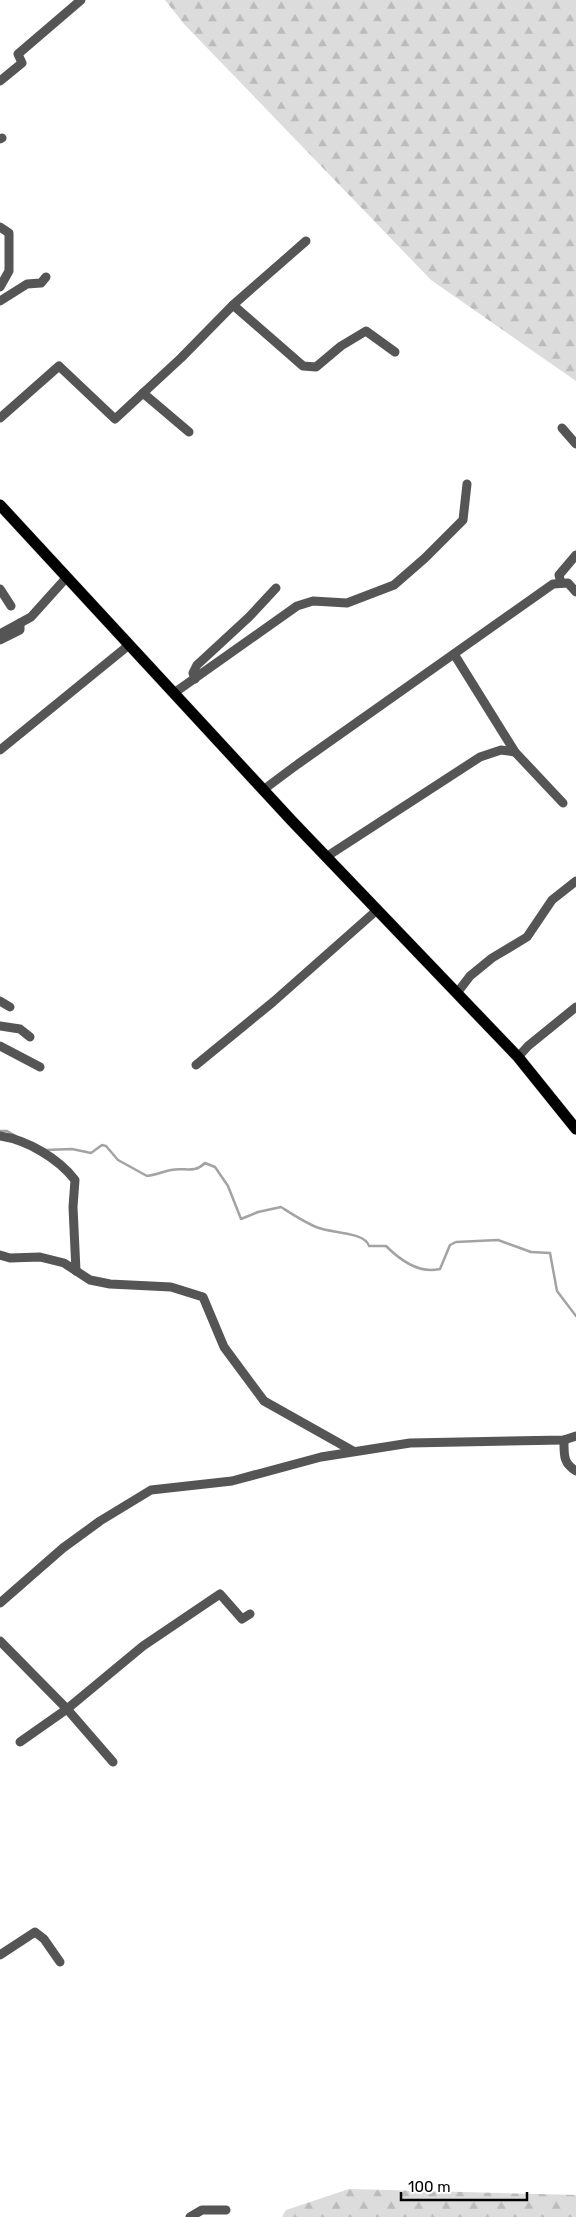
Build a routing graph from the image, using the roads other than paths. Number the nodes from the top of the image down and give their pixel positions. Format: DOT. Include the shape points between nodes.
graph roads {
  1 [pos="81,0"];
  2 [pos="0,81"];
  3 [pos="0,228"];
  4 [pos="306,242"];
  5 [pos="46,277"];
  6 [pos="0,288"];
  7 [pos="0,301"];
  8 [pos="233,305"];
  9 [pos="395,352"];
  10 [pos="144,393"];
  11 [pos="0,418"];
  12 [pos="562,428"];
  13 [pos="189,432"];
  14 [pos="576,444"];
  15 [pos="467,484"];
  16 [pos="0,505"];
  17 [pos="576,555"];
  18 [pos="66,577"];
  19 [pos="561,584"];
  20 [pos="276,588"];
  21 [pos="0,589"];
  22 [pos="576,592"];
  23 [pos="11,606"];
  24 [pos="20,623"];
  25 [pos="0,634"];
  26 [pos="0,640"];
  27 [pos="129,645"];
  28 [pos="454,654"];
  29 [pos="195,679"];
  30 [pos="174,693"];
  31 [pos="0,750"];
  32 [pos="516,752"];
  33 [pos="263,790"];
  34 [pos="563,803"];
  35 [pos="326,857"];
  36 [pos="576,881"];
  37 [pos="378,910"];
  38 [pos="457,993"];
  39 [pos="0,1001"];
  40 [pos="10,1007"];
  41 [pos="576,1007"];
  42 [pos="0,1026"];
  43 [pos="30,1037"];
  44 [pos="0,1046"];
  45 [pos="518,1057"];
  46 [pos="196,1065"];
  47 [pos="40,1067"];
  48 [pos="576,1129"];
  49 [pos="0,1136"];
  50 [pos="0,1255"];
  51 [pos="76,1271"];
  52 [pos="576,1436"];
  53 [pos="564,1440"];
  54 [pos="353,1451"];
  55 [pos="576,1471"];
  56 [pos="0,1603"];
  57 [pos="250,1614"];
  58 [pos="0,1641"];
  59 [pos="67,1709"];
  60 [pos="20,1742"];
  61 [pos="113,1762"];
  62 [pos="0,1955"];
  63 [pos="60,1962"];
  64 [pos="226,2210"];
  65 [pos="190,2217"];
  1 -- 2 [label="street" via="18,54 22,63"];
  3 -- 6 [label="street" via="9,233 9,271"];
  4 -- 8 [label="street"];
  5 -- 7 [label="street" via="40,283 27,284"];
  8 -- 9 [label="street" via="303,366 316,367 366,331"];
  8 -- 10 [label="street"];
  10 -- 11 [label="street" via="116,419 59,366"];
  10 -- 13 [label="street"];
  12 -- 14 [label="street"];
  15 -- 29 [label="street" via="463,520 394,584 347,603 313,601 297,606"];
  16 -- 18 [label="main road"];
  17 -- 19 [label="street" via="559,575"];
  18 -- 24 [label="street" via="30,617"];
  18 -- 27 [label="main road"];
  19 -- 22 [label="street" via="568,583"];
  19 -- 28 [label="street" via="553,584"];
  20 -- 29 [label="street" via="197,665 193,673"];
  21 -- 23 [label="street"];
  24 -- 25 [label="street"];
  24 -- 26 [label="street" via="20,630"];
  27 -- 30 [label="main road"];
  27 -- 31 [label="street"];
  28 -- 32 [label="street"];
  28 -- 33 [label="street"];
  29 -- 30 [label="street"];
  30 -- 33 [label="main road"];
  32 -- 34 [label="street"];
  32 -- 35 [label="street" via="501,750 480,757"];
  33 -- 35 [label="main road"];
  35 -- 37 [label="main road"];
  36 -- 38 [label="street" via="552,900 527,937 492,958 470,976"];
  37 -- 38 [label="main road"];
  37 -- 46 [label="street"];
  38 -- 45 [label="main road"];
  39 -- 40 [label="street"];
  41 -- 45 [label="street"];
  42 -- 43 [label="street" via="20,1028"];
  44 -- 47 [label="street"];
  45 -- 48 [label="main road"];
  49 -- 51 [label="street" via="15,1138 30,1146 66,1168 75,1180"];
  50 -- 51 [label="street" via="40,1257 64,1263"];
  51 -- 54 [label="street" via="90,1280 171,1287 203,1297 224,1347 264,1400"];
  52 -- 53 [label="street"];
  53 -- 54 [label="street" via="410,1443"];
  53 -- 55 [label="street" via="564,1458"];
  54 -- 56 [label="street" via="232,1481 151,1490 63,1548"];
  57 -- 59 [label="street" via="242,1619 220,1594 143,1646"];
  58 -- 59 [label="street"];
  59 -- 60 [label="street"];
  59 -- 61 [label="street"];
  62 -- 63 [label="street" via="35,1932"];
  64 -- 65 [label="street" via="202,2210"];
}
